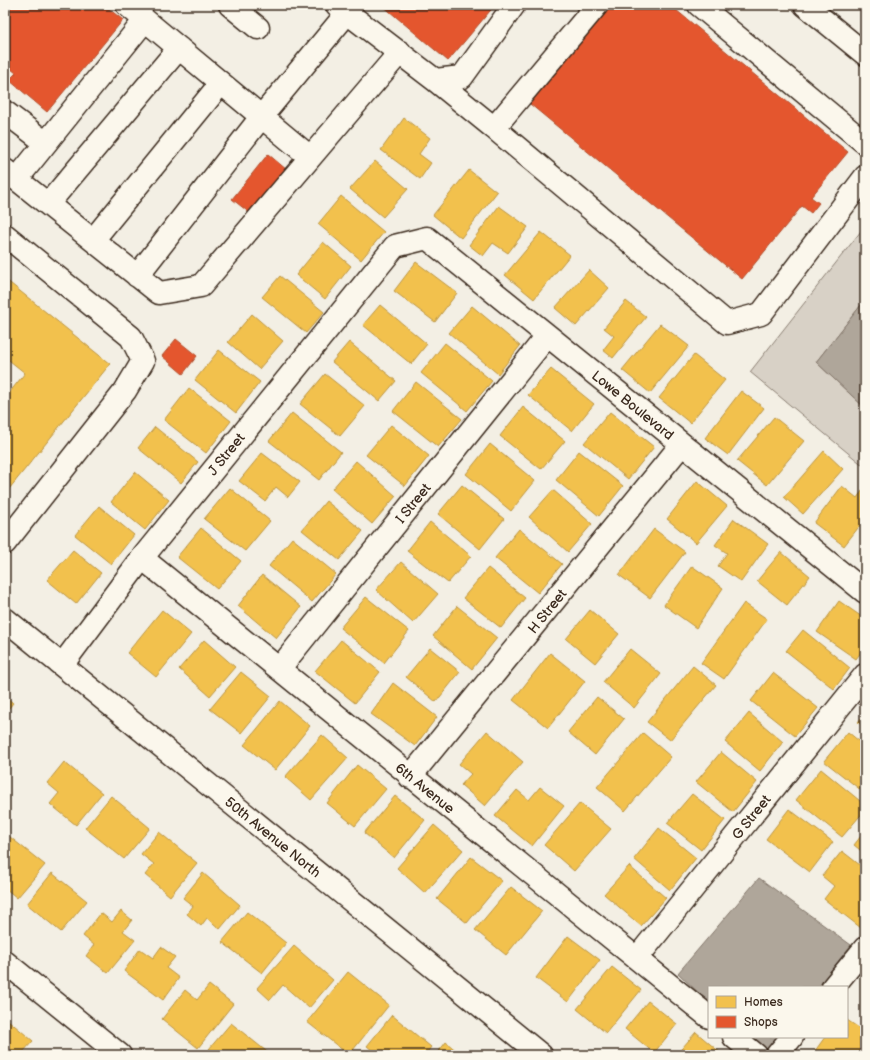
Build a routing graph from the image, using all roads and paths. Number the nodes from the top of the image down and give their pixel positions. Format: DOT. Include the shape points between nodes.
graph roads {
  1 [pos="127,5"];
  2 [pos="230,5"];
  3 [pos="514,5"];
  4 [pos="597,5"];
  5 [pos="699,5"];
  6 [pos="805,5"];
  7 [pos="342,9"];
  8 [pos="145,20"];
  9 [pos="258,28"];
  10 [pos="179,48"];
  11 [pos="400,52"];
  12 [pos="865,54"];
  13 [pos="436,80"];
  14 [pos="221,83"];
  15 [pos="5,112"];
  16 [pos="262,116"];
  17 [pos="494,128"];
  18 [pos="46,143"];
  19 [pos="865,143"];
  20 [pos="310,157"];
  21 [pos="11,175"];
  22 [pos="865,177"];
  23 [pos="48,204"];
  24 [pos="5,235"];
  25 [pos="93,240"];
  26 [pos="395,246"];
  27 [pos="137,276"];
  28 [pos="547,336"];
  29 [pos="682,444"];
  30 [pos="5,543"];
  31 [pos="142,558"];
  32 [pos="865,592"];
  33 [pos="5,619"];
  34 [pos="62,665"];
  35 [pos="279,669"];
  36 [pos="865,675"];
  37 [pos="410,777"];
  38 [pos="865,948"];
  39 [pos="637,958"];
  40 [pos="5,962"];
  41 [pos="834,986"];
  42 [pos="708,1016"];
  43 [pos="735,1038"];
  44 [pos="791,1038"];
  45 [pos="120,1055"];
  46 [pos="540,1055"];
  47 [pos="756,1055"];
  48 [pos="777,1055"];
  1 -- 8 [label="street"];
  2 -- 9 [label="street"];
  3 -- 13 [label="street" via="462,77"];
  4 -- 17 [label="street"];
  5 -- 19 [label="street"];
  6 -- 12 [label="street"];
  7 -- 11 [label="street"];
  7 -- 16 [label="street"];
  8 -- 10 [label="street"];
  8 -- 18 [label="street"];
  10 -- 14 [label="street"];
  10 -- 23 [label="street"];
  11 -- 13 [label="street"];
  11 -- 20 [label="street"];
  13 -- 17 [label="street"];
  14 -- 16 [label="street"];
  14 -- 25 [label="street"];
  15 -- 18 [label="street"];
  16 -- 20 [label="street"];
  16 -- 27 [label="street"];
  17 -- 22 [label="street" via="727,323 761,314"];
  18 -- 21 [label="street"];
  20 -- 27 [label="street" via="201,286 159,293"];
  21 -- 23 [label="street"];
  23 -- 25 [label="street"];
  24 -- 30 [label="street" via="131,337 143,361 125,391"];
  25 -- 27 [label="street"];
  26 -- 28 [label="street, Lowe Boulevard" via="427,238"];
  26 -- 31 [label="street, J Street"];
  28 -- 29 [label="street, Lowe Boulevard"];
  28 -- 35 [label="street, I Street"];
  29 -- 32 [label="street, Lowe Boulevard"];
  29 -- 37 [label="street, H Street"];
  31 -- 34 [label="street, J Street"];
  31 -- 35 [label="street, 6th Avenue"];
  33 -- 34 [label="street, 50th Avenue North"];
  34 -- 46 [label="street, 50th Avenue North"];
  35 -- 37 [label="street, 6th Avenue"];
  36 -- 39 [label="street, G Street"];
  37 -- 39 [label="street, 6th Avenue"];
  38 -- 41 [label="street"];
  39 -- 42 [label="street, 6th Avenue"];
  40 -- 45 [label="street"];
  43 -- 47 [label="street"];
  44 -- 48 [label="street"];
}
